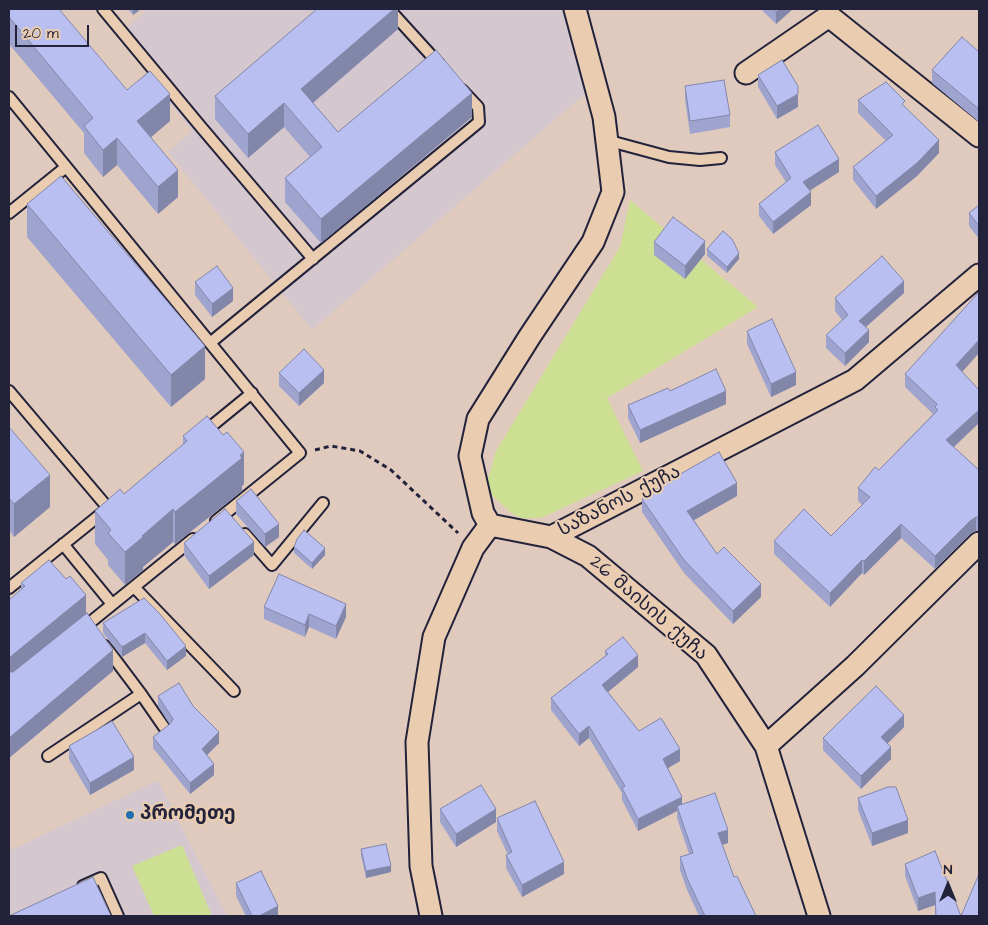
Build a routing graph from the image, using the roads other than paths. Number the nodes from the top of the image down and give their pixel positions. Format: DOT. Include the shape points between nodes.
graph roads {
  1 [pos="103,9"];
  2 [pos="389,9"];
  3 [pos="575,9"];
  4 [pos="746,73"];
  5 [pos="9,98"];
  6 [pos="979,136"];
  7 [pos="606,140"];
  8 [pos="721,158"];
  9 [pos="66,167"];
  10 [pos="9,213"];
  11 [pos="312,259"];
  12 [pos="979,274"];
  13 [pos="210,343"];
  14 [pos="9,391"];
  15 [pos="252,393"];
  16 [pos="191,442"];
  17 [pos="323,503"];
  18 [pos="233,520"];
  19 [pos="490,525"];
  20 [pos="551,537"];
  21 [pos="979,543"];
  22 [pos="64,544"];
  23 [pos="134,587"];
  24 [pos="9,588"];
  25 [pos="112,604"];
  26 [pos="94,632"];
  27 [pos="73,635"];
  28 [pos="234,692"];
  29 [pos="142,694"];
  30 [pos="166,730"];
  31 [pos="766,746"];
  32 [pos="48,756"];
  33 [pos="74,890"];
  34 [pos="118,916"];
  35 [pos="430,916"];
  36 [pos="819,916"];
  1 -- 11 [label="lane"];
  2 -- 11 [label="lane" via="478,107 479,122"];
  3 -- 7 [label="street" via="604,117"];
  4 -- 6 [label="street" via="829,16"];
  5 -- 9 [label="lane"];
  7 -- 8 [label="lane" via="670,156 700,160"];
  7 -- 19 [label="street" via="613,192 593,242 478,419 470,456 483,513"];
  9 -- 10 [label="lane"];
  9 -- 13 [label="lane"];
  11 -- 13 [label="lane"];
  12 -- 20 [label="street, საზანოს ქუჩა" via="855,380"];
  13 -- 15 [label="lane"];
  14 -- 22 [label="lane" via="112,505"];
  15 -- 16 [label="lane"];
  15 -- 18 [label="lane" via="300,454"];
  17 -- 18 [label="lane" via="272,566"];
  18 -- 23 [label="lane" via="207,528"];
  19 -- 20 [label="street, საზანოს ქუჩა"];
  19 -- 35 [label="street" via="473,548 434,637 417,742 421,866"];
  20 -- 31 [label="street, 26 მაისის ქუჩა" via="588,556 706,655"];
  21 -- 31 [label="street" via="855,666"];
  22 -- 24 [label="lane"];
  22 -- 25 [label="lane"];
  23 -- 25 [label="lane"];
  23 -- 28 [label="lane"];
  25 -- 26 [label="lane"];
  26 -- 27 [label="lane"];
  26 -- 29 [label="lane"];
  29 -- 30 [label="lane"];
  29 -- 32 [label="lane"];
  31 -- 36 [label="street, 26 მაისის ქუჩა"];
  33 -- 34 [label="lane" via="101,878"];
}
